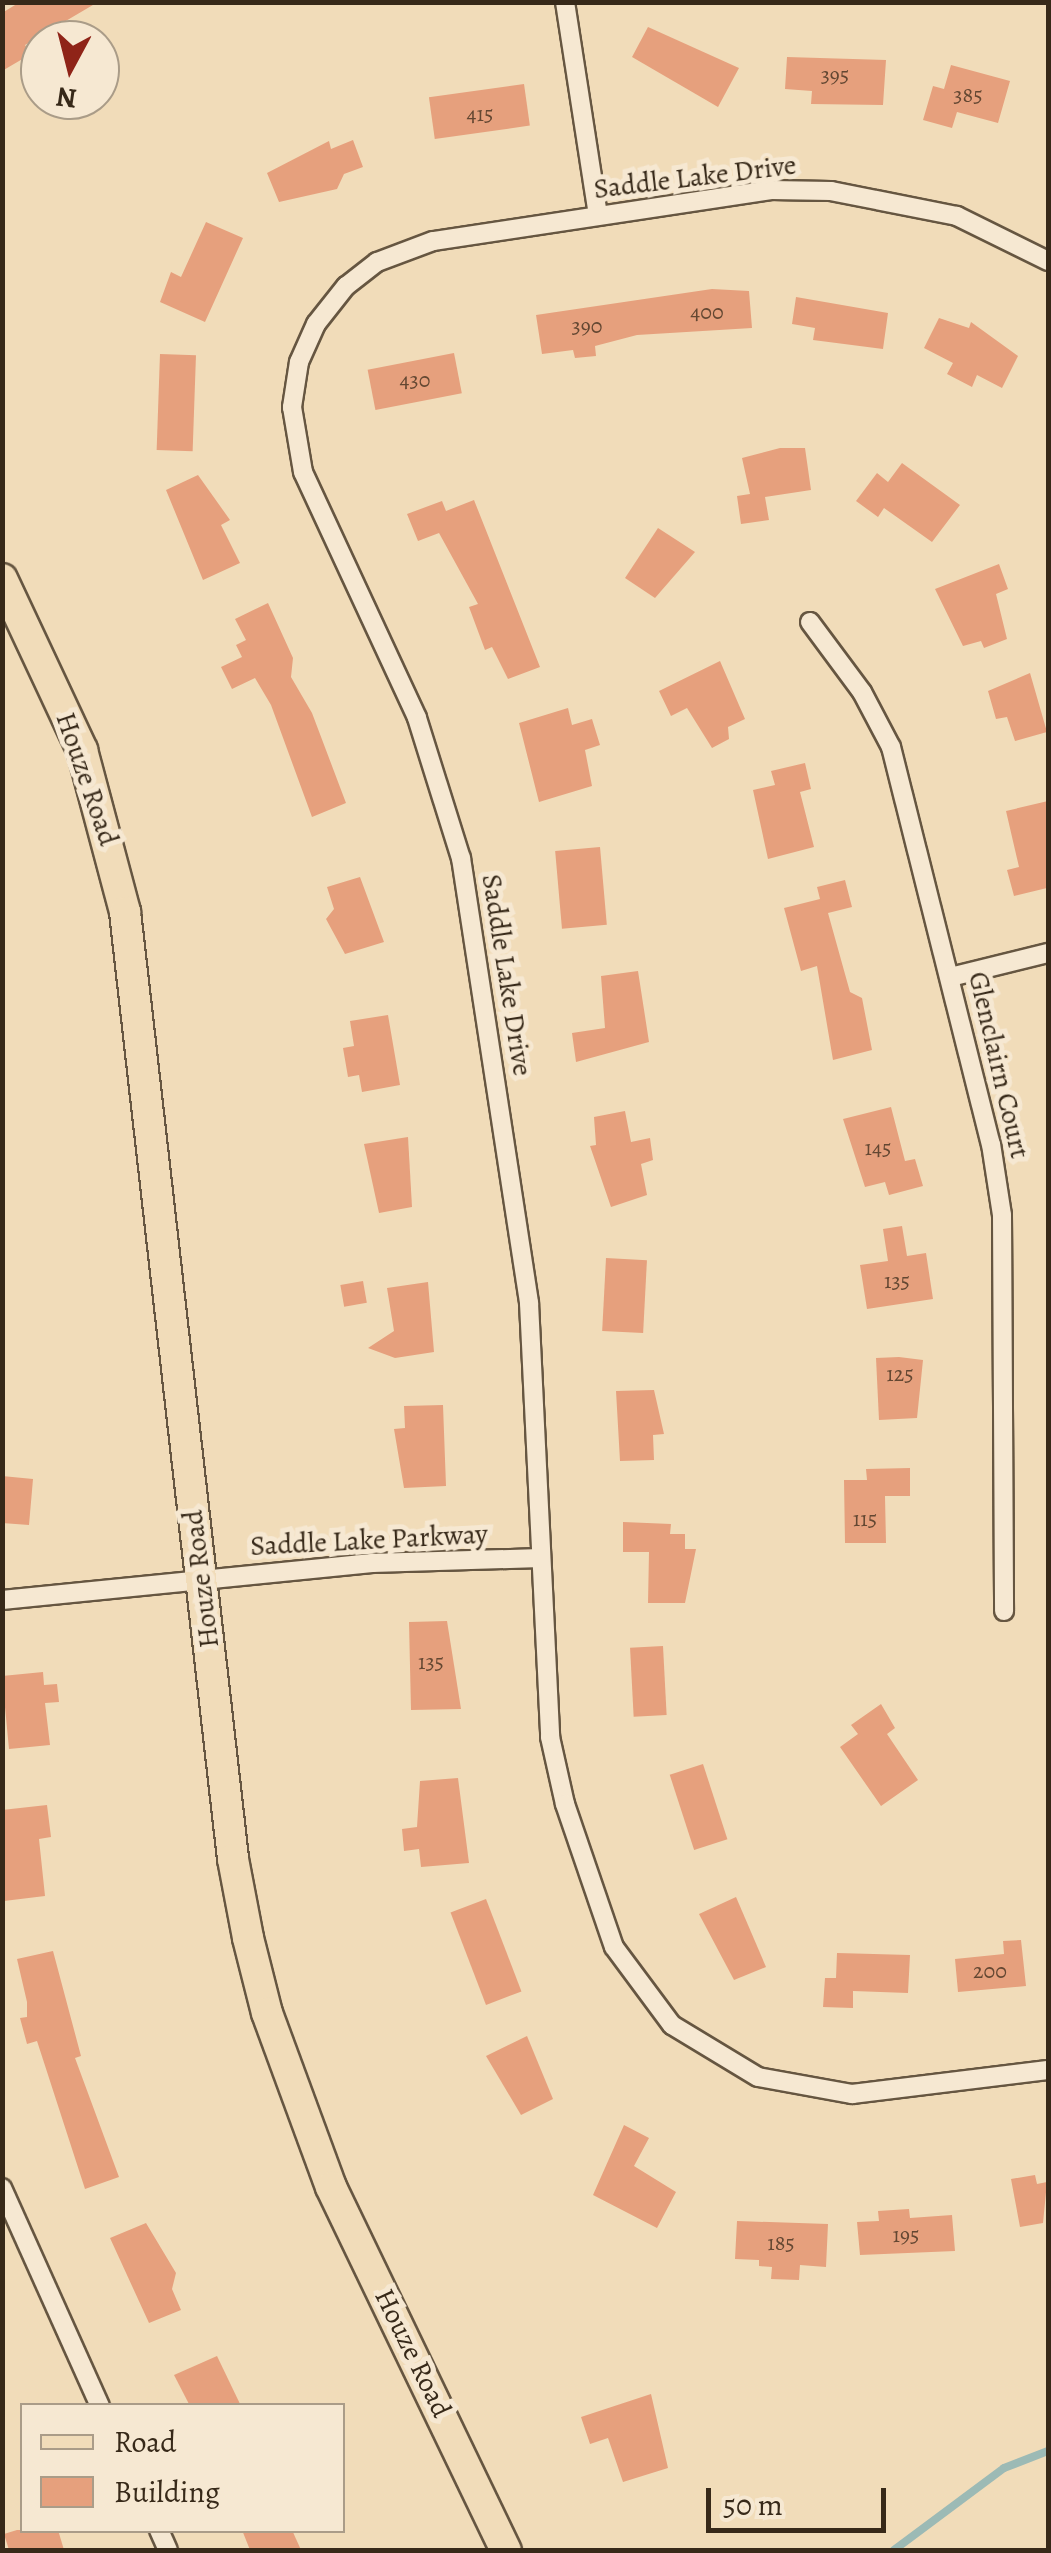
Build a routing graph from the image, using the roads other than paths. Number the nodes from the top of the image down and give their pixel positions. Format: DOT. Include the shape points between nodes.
graph roads {
  1 [pos="566,2"];
  2 [pos="598,215"];
  3 [pos="1048,261"];
  4 [pos="2,579"];
  5 [pos="810,622"];
  6 [pos="1048,953"];
  7 [pos="950,977"];
  8 [pos="541,1558"];
  9 [pos="200,1578"];
  10 [pos="2,1600"];
  11 [pos="1004,1611"];
  12 [pos="1048,2070"];
  13 [pos="2,2188"];
  14 [pos="99,2403"];
  15 [pos="506,2550"];
  1 -- 2 [label="street"];
  2 -- 3 [label="street, Saddle Lake Drive" via="771,190 831,190 957,216"];
  2 -- 8 [label="street, Saddle Lake Drive" via="433,241 377,262 346,286 316,324 299,362 292,407 303,472 417,718 460,858 529,1303"];
  4 -- 9 [label="main road, Houze Road" via="82,750 125,912"];
  5 -- 7 [label="street, Glenclairn Court" via="862,692 890,747"];
  6 -- 7 [label="street"];
  7 -- 11 [label="street, Glenclairn Court" via="1002,1216"];
  8 -- 9 [label="street, Saddle Lake Parkway"];
  8 -- 12 [label="street, Saddle Lake Drive" via="544,1678 565,1804 614,1947 672,2025 716,2058 806,2090 870,2092"];
  9 -- 10 [label="street, Saddle Lake Parkway"];
  9 -- 15 [label="main road, Houze Road" via="234,1859 267,2013 331,2187"];
  13 -- 14 [label="street"];
}
